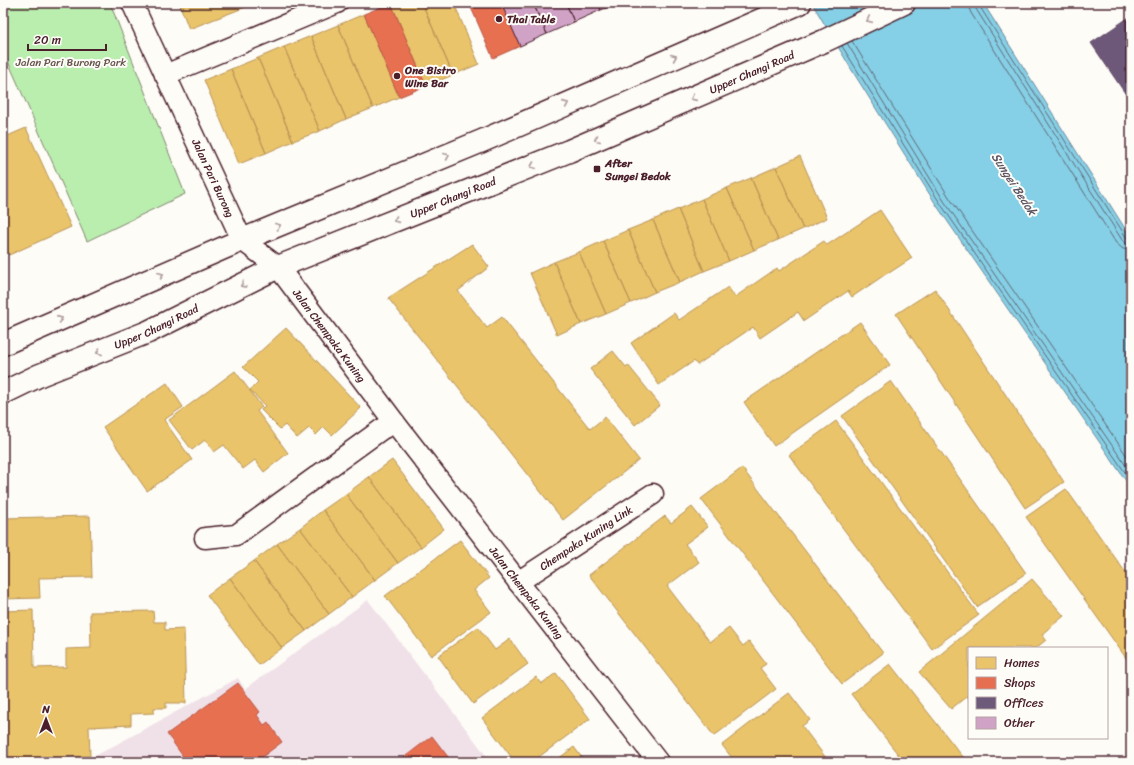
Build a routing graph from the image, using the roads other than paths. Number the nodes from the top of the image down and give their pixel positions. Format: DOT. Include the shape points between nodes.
graph roads {
  1 [pos="132,3"];
  2 [pos="337,3"];
  3 [pos="800,3"];
  4 [pos="904,3"];
  5 [pos="165,75"];
  6 [pos="242,240"];
  7 [pos="278,267"];
  8 [pos="3,344"];
  9 [pos="3,392"];
  10 [pos="394,423"];
  11 [pos="653,494"];
  12 [pos="205,538"];
  13 [pos="518,582"];
  14 [pos="658,762"];
  1 -- 5 [label="street, Jalan Pari Burong"];
  2 -- 5 [label="street"];
  6 -- 3 [label="street, one-way" via="482,141"];
  4 -- 7 [label="street, Upper Changi Road, one-way" via="824,41 569,151"];
  5 -- 6 [label="street, Jalan Pari Burong"];
  6 -- 7 [label="street, Jalan Pari Burong"];
  8 -- 6 [label="street, one-way"];
  7 -- 9 [label="street, Upper Changi Road, one-way" via="148,332"];
  7 -- 10 [label="street, Jalan Chempaka Kuning"];
  10 -- 12 [label="street" via="236,534"];
  10 -- 13 [label="street, Jalan Chempaka Kuning"];
  11 -- 13 [label="street, Chempaka Kuning Link"];
  13 -- 14 [label="street, Jalan Chempaka Kuning"];
}
